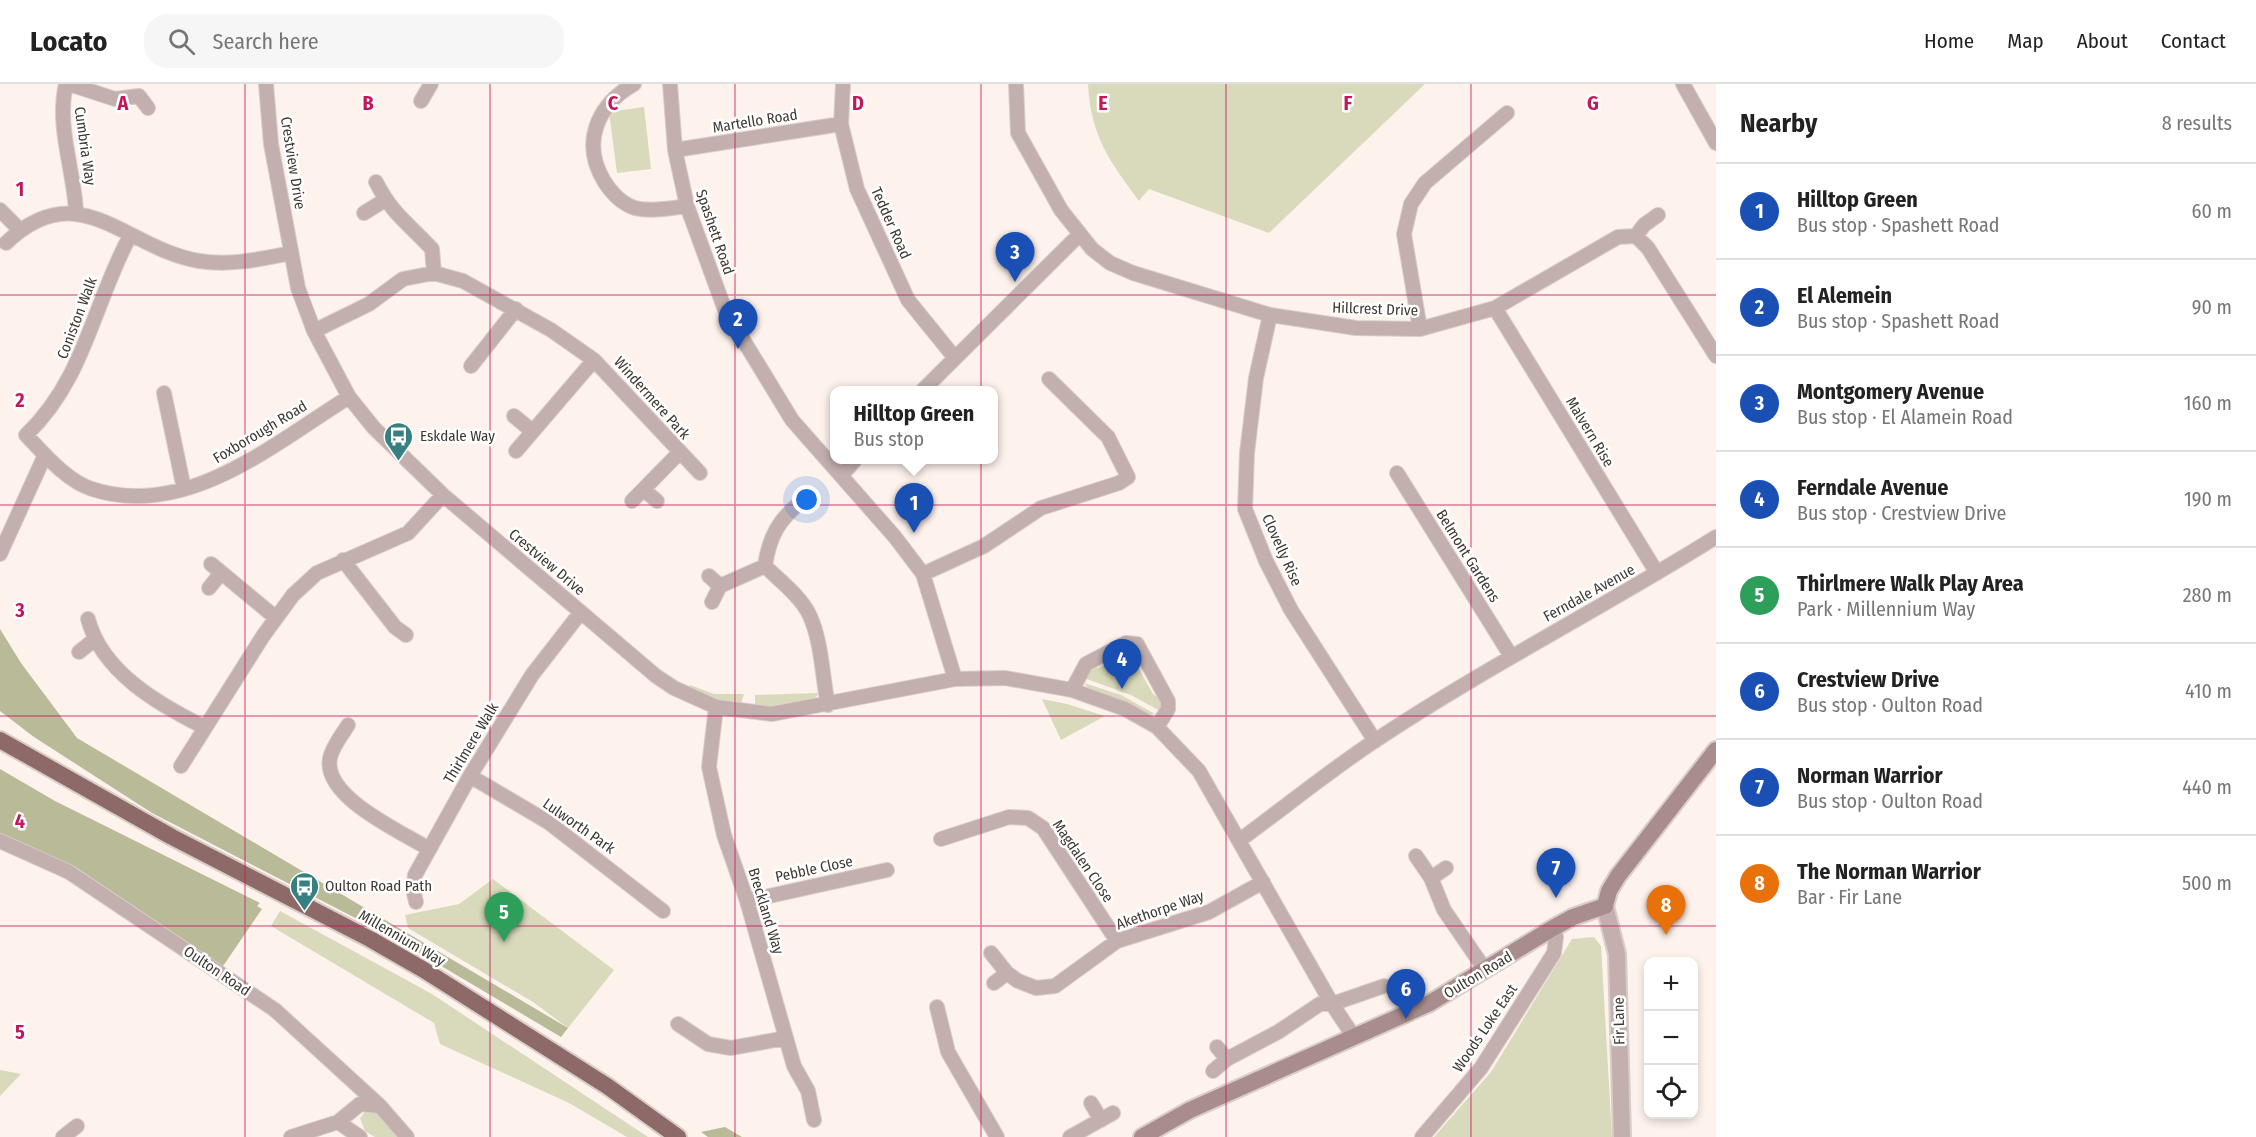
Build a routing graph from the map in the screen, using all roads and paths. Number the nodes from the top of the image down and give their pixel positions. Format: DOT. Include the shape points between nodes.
graph roads {
  1 [pos="67,84"];
  2 [pos="266,84"];
  3 [pos="431,84"];
  4 [pos="634,84"];
  5 [pos="670,84"];
  6 [pos="843,84"];
  7 [pos="1016,84"];
  8 [pos="1683,84"];
  9 [pos="141,90"];
  10 [pos="421,101"];
  11 [pos="148,108"];
  12 [pos="1507,113"];
  13 [pos="841,124"];
  14 [pos="1716,142"];
  15 [pos="675,150"];
  16 [pos="376,182"];
  17 [pos="385,200"];
  18 [pos="687,206"];
  19 [pos="0,210"];
  20 [pos="76,212"];
  21 [pos="364,213"];
  22 [pos="1658,215"];
  23 [pos="20,230"];
  24 [pos="1079,235"];
  25 [pos="130,236"];
  26 [pos="1636,236"];
  27 [pos="6,243"];
  28 [pos="291,253"];
  29 [pos="434,273"];
  30 [pos="1495,308"];
  31 [pos="516,309"];
  32 [pos="1270,315"];
  33 [pos="1420,329"];
  34 [pos="314,332"];
  35 [pos="1716,356"];
  36 [pos="955,358"];
  37 [pos="594,360"];
  38 [pos="471,366"];
  39 [pos="1049,379"];
  40 [pos="926,386"];
  41 [pos="164,393"];
  42 [pos="349,397"];
  43 [pos="514,416"];
  44 [pos="532,431"];
  45 [pos="26,435"];
  46 [pos="516,451"];
  47 [pos="679,453"];
  48 [pos="45,455"];
  49 [pos="830,462"];
  50 [pos="832,464"];
  51 [pos="851,464"];
  52 [pos="700,473"];
  53 [pos="1397,473"];
  54 [pos="842,475"];
  55 [pos="184,489"];
  56 [pos="644,490"];
  57 [pos="442,495"];
  58 [pos="632,501"];
  59 [pos="657,501"];
  60 [pos="802,501"];
  61 [pos="783,518"];
  62 [pos="793,527"];
  63 [pos="1716,537"];
  64 [pos="0,554"];
  65 [pos="342,560"];
  66 [pos="765,566"];
  67 [pos="1657,573"];
  68 [pos="922,574"];
  69 [pos="709,576"];
  70 [pos="720,586"];
  71 [pos="209,588"];
  72 [pos="712,602"];
  73 [pos="581,612"];
  74 [pos="276,618"];
  75 [pos="88,619"];
  76 [pos="406,635"];
  77 [pos="94,640"];
  78 [pos="79,652"];
  79 [pos="1510,656"];
  80 [pos="955,679"];
  81 [pos="1072,690"];
  82 [pos="828,705"];
  83 [pos="716,707"];
  84 [pos="348,725"];
  85 [pos="204,727"];
  86 [pos="1157,728"];
  87 [pos="0,740"];
  88 [pos="1375,741"];
  89 [pos="1716,750"];
  90 [pos="181,766"];
  91 [pos="470,776"];
  92 [pos="941,838"];
  93 [pos="1240,840"];
  94 [pos="0,842"];
  95 [pos="429,849"];
  96 [pos="1416,856"];
  97 [pos="1446,868"];
  98 [pos="888,870"];
  99 [pos="1431,878"];
  100 [pos="1263,882"];
  101 [pos="747,901"];
  102 [pos="416,902"];
  103 [pos="1605,906"];
  104 [pos="663,911"];
  105 [pos="1553,928"];
  106 [pos="1117,941"];
  107 [pos="991,953"];
  108 [pos="1486,971"];
  109 [pos="1006,973"];
  110 [pos="994,982"];
  111 [pos="1384,986"];
  112 [pos="1332,1004"];
  113 [pos="937,1007"];
  114 [pos="678,1024"];
  115 [pos="1354,1037"];
  116 [pos="786,1038"];
  117 [pos="1217,1047"];
  118 [pos="1227,1059"];
  119 [pos="1213,1071"];
  120 [pos="1091,1103"];
  121 [pos="380,1106"];
  122 [pos="814,1120"];
  123 [pos="338,1122"];
  124 [pos="77,1126"];
  125 [pos="63,1137"];
  126 [pos="291,1137"];
  127 [pos="360,1137"];
  128 [pos="407,1137"];
  129 [pos="678,1137"];
  130 [pos="997,1137"];
  131 [pos="1070,1137"];
  132 [pos="1142,1137"];
  133 [pos="1422,1137"];
  134 [pos="1622,1137"];
  1 -- 9 [label="street" via="115,99"];
  1 -- 20 [label="street, Cumbria Way" via="61,116"];
  2 -- 28 [label="street, Crestview Drive" via="271,144"];
  3 -- 10 [label="street"];
  4 -- 18 [label="street" via="606,105 595,125 592,144 597,170 612,194 635,208"];
  5 -- 15 [label="street, Spashett Road"];
  6 -- 13 [label="street, Tedder Road"];
  7 -- 24 [label="street, Hillcrest Drive" via="1018,133 1060,210"];
  8 -- 14 [label="street"];
  9 -- 11 [label="street"];
  12 -- 33 [label="street" via="1425,183 1411,204 1404,234"];
  13 -- 15 [label="street, Martello Road"];
  13 -- 36 [label="street, Tedder Road" via="857,189 908,300"];
  15 -- 18 [label="street, Spashett Road"];
  16 -- 17 [label="street"];
  17 -- 21 [label="street"];
  17 -- 29 [label="street" via="432,249"];
  18 -- 49 [label="street, Spashett Road" via="725,310 792,420"];
  19 -- 23 [label="street"];
  20 -- 23 [label="street" via="45,216"];
  20 -- 25 [label="street" via="95,216"];
  22 -- 26 [label="street"];
  23 -- 27 [label="street"];
  24 -- 32 [label="street, Hillcrest Drive" via="1110,263 1133,273"];
  24 -- 36 [label="street"];
  25 -- 28 [label="street" via="170,253 216,263 242,263"];
  25 -- 45 [label="street, Coniston Walk" via="114,266 72,373 47,415"];
  26 -- 30 [label="street, Hillcrest Drive" via="1618,237"];
  26 -- 35 [label="street" via="1648,248"];
  28 -- 34 [label="street, Crestview Drive" via="298,288"];
  29 -- 31 [label="street, Windermere Park" via="463,281"];
  29 -- 34 [label="street, Windermere Park" via="403,279 369,304"];
  30 -- 33 [label="street, Hillcrest Drive"];
  30 -- 67 [label="street, Malvern Rise"];
  31 -- 37 [label="street, Windermere Park"];
  31 -- 38 [label="street"];
  32 -- 33 [label="street, Hillcrest Drive" via="1356,328"];
  32 -- 88 [label="street, Clovelly Rise" via="1256,378 1245,509 1291,610"];
  34 -- 42 [label="street, Crestview Drive"];
  36 -- 40 [label="street"];
  37 -- 44 [label="street"];
  37 -- 47 [label="street, Windermere Park"];
  39 -- 68 [label="street" via="1108,437 1128,477 1041,507 984,546"];
  41 -- 55 [label="street"];
  42 -- 55 [label="street, Foxborough Road" via="257,456 216,478"];
  42 -- 57 [label="street, Crestview Drive" via="374,428"];
  43 -- 44 [label="street"];
  44 -- 46 [label="street"];
  45 -- 48 [label="street, Foxborough Road"];
  47 -- 52 [label="street, Windermere Park"];
  47 -- 56 [label="street"];
  48 -- 55 [label="street, Foxborough Road" via="90,489 118,495 152,495"];
  48 -- 64 [label="street"];
  50 -- 54 [label="street, Spashett Road"];
  51 -- 54 [label="street"];
  53 -- 79 [label="street, Belmont Gardens"];
  54 -- 68 [label="street, Spashett Road"];
  56 -- 58 [label="street"];
  56 -- 59 [label="street"];
  57 -- 65 [label="street" via="408,533"];
  57 -- 73 [label="street, Crestview Drive"];
  60 -- 61 [label="street"];
  61 -- 62 [label="street"];
  61 -- 66 [label="street" via="768,543"];
  63 -- 67 [label="street, Ferndale Avenue"];
  65 -- 74 [label="street" via="317,573"];
  65 -- 76 [label="street" via="394,616"];
  66 -- 70 [label="street"];
  66 -- 82 [label="street" via="809,614 818,642"];
  67 -- 79 [label="street, Ferndale Avenue"];
  68 -- 80 [label="street, Spashett Road"];
  69 -- 70 [label="street"];
  70 -- 72 [label="street"];
  71 -- 74 [label="street" via="216,569"];
  73 -- 83 [label="street, Crestview Drive" via="674,688"];
  73 -- 91 [label="street, Thirlmere Walk" via="532,675"];
  74 -- 85 [label="street"];
  75 -- 77 [label="street"];
  77 -- 78 [label="street"];
  77 -- 85 [label="street" via="143,691"];
  79 -- 88 [label="street, Ferndale Avenue"];
  80 -- 81 [label="street, Crestview Drive" via="1005,678"];
  80 -- 82 [label="street, Crestview Drive"];
  81 -- 86 [label="street, Crestview Drive" via="1125,709"];
  81 -- 86 [label="street" via="1086,664 1126,643 1137,644 1168,701 1168,710"];
  82 -- 83 [label="street, Crestview Drive" via="772,714"];
  83 -- 101 [label="street, Breckland Way" via="709,767 724,835"];
  84 -- 95 [label="street" via="331,739 332,778 347,799"];
  85 -- 90 [label="street"];
  86 -- 93 [label="street, Crestview Drive" via="1199,771"];
  87 -- 129 [label="highway, Millennium Way" via="172,837 424,970 607,1086"];
  88 -- 93 [label="street, Ferndale Avenue"];
  89 -- 103 [label="main road" via="1618,876"];
  91 -- 95 [label="street, Thirlmere Walk"];
  91 -- 104 [label="street, Lulworth Park" via="548,822"];
  92 -- 106 [label="street, Magdalen Close" via="1009,817 1028,818 1043,828"];
  93 -- 100 [label="street, Crestview Drive"];
  94 -- 121 [label="street, Oulton Road" via="69,873 275,1010"];
  95 -- 102 [label="street, Thirlmere Walk" via="415,875"];
  96 -- 99 [label="street"];
  97 -- 99 [label="street"];
  98 -- 101 [label="street, Pebble Close"];
  99 -- 108 [label="street" via="1444,910"];
  100 -- 106 [label="street, Akethorpe Way" via="1209,912"];
  100 -- 112 [label="street, Crestview Drive"];
  101 -- 116 [label="street, Breckland Way"];
  103 -- 105 [label="main road, Oulton Road"];
  103 -- 134 [label="street, Fir Lane" via="1617,954"];
  105 -- 108 [label="main road, Oulton Road"];
  105 -- 133 [label="street, Woods Loke East" via="1554,952 1481,1068"];
  106 -- 109 [label="street, Akethorpe Way" via="1055,986 1036,988"];
  107 -- 109 [label="street, Akethorpe Way"];
  108 -- 115 [label="main road, Oulton Road" via="1430,1003"];
  109 -- 110 [label="street"];
  111 -- 112 [label="street"];
  112 -- 115 [label="street, Crestview Drive"];
  112 -- 118 [label="street" via="1320,1004"];
  113 -- 130 [label="street" via="948,1052"];
  114 -- 116 [label="street" via="708,1044 731,1048"];
  115 -- 132 [label="main road, Oulton Road" via="1190,1110"];
  116 -- 122 [label="street, Breckland Way" via="794,1066 808,1091"];
  117 -- 118 [label="street"];
  118 -- 119 [label="street"];
  120 -- 131 [label="street" via="1107,1117"];
  121 -- 123 [label="street" via="360,1104"];
  121 -- 128 [label="street, Oulton Road"];
  123 -- 126 [label="street"];
  123 -- 127 [label="street"];
  124 -- 125 [label="street"];
}
